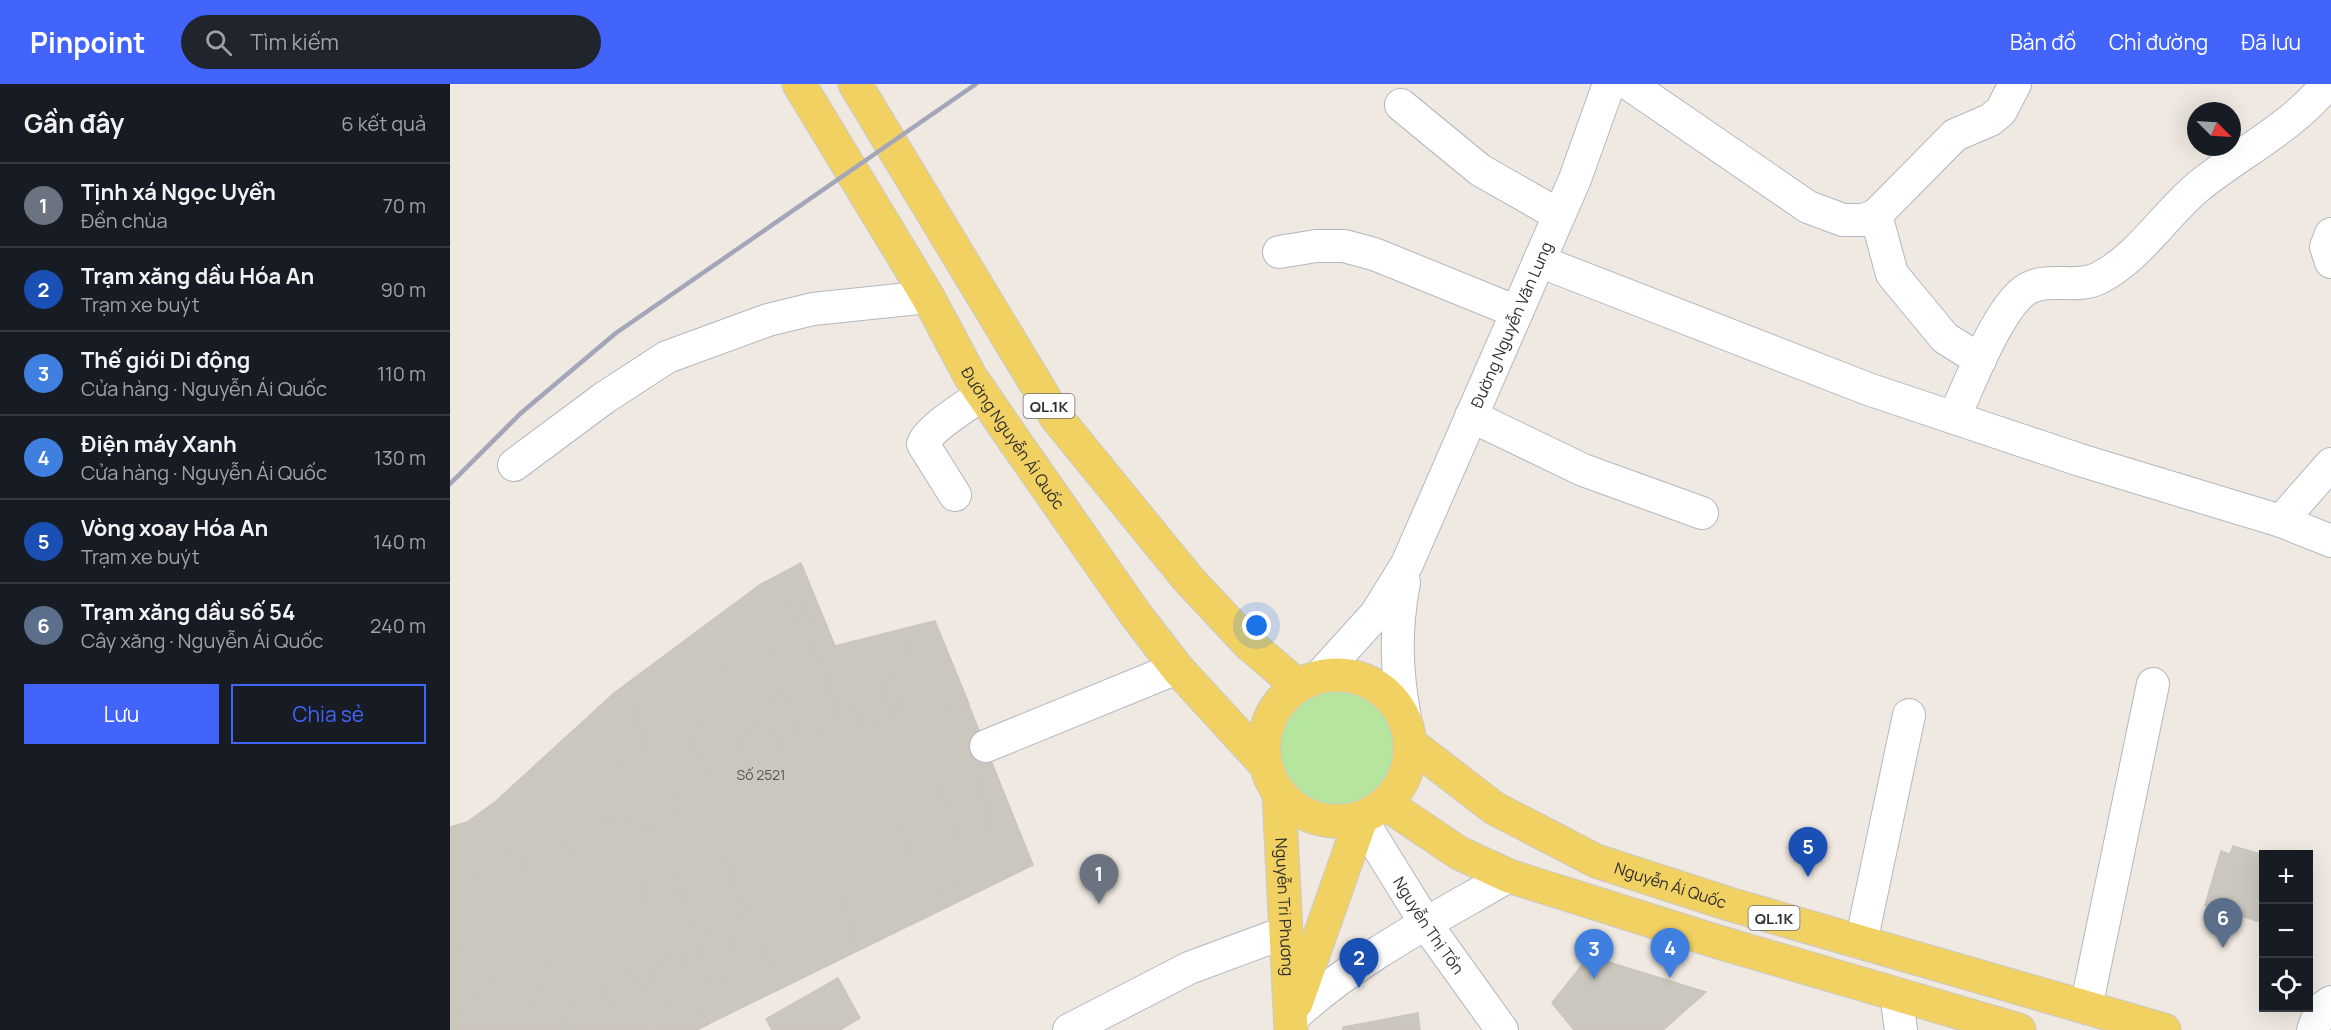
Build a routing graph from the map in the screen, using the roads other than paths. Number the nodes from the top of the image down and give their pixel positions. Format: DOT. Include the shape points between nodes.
graph roads {
  1 [pos="799,84"];
  2 [pos="855,84"];
  3 [pos="1609,84"];
  4 [pos="1629,84"];
  5 [pos="2015,84"];
  6 [pos="2326,84"];
  7 [pos="1401,105"];
  8 [pos="1559,215"];
  9 [pos="1876,215"];
  10 [pos="2331,234"];
  11 [pos="1279,252"];
  12 [pos="1539,261"];
  13 [pos="2331,262"];
  14 [pos="928,297"];
  15 [pos="1517,312"];
  16 [pos="1980,360"];
  17 [pos="983,394"];
  18 [pos="1471,416"];
  19 [pos="1954,418"];
  20 [pos="2331,464"];
  21 [pos="514,465"];
  22 [pos="955,495"];
  23 [pos="1702,513"];
  24 [pos="2281,520"];
  25 [pos="2331,542"];
  26 [pos="1407,564"];
  27 [pos="1177,668"];
  28 [pos="1308,681"];
  29 [pos="2153,684"];
  30 [pos="1909,715"];
  31 [pos="1408,731"];
  32 [pos="986,746"];
  33 [pos="1265,764"];
  34 [pos="1279,795"];
  35 [pos="1373,812"];
  36 [pos="1509,876"];
  37 [pos="1426,924"];
  38 [pos="1286,932"];
  39 [pos="1860,943"];
  40 [pos="1896,994"];
  41 [pos="2331,1002"];
  42 [pos="2086,1008"];
  43 [pos="1291,1025"];
  44 [pos="2004,1028"];
  45 [pos="1069,1030"];
  46 [pos="1502,1030"];
  47 [pos="1901,1030"];
  48 [pos="2164,1030"];
  49 [pos="2313,1030"];
  1 -- 14 [label="main road, Đường Nguyễn Ái Quốc / QL.1K"];
  2 -- 28 [label="main road, QL.1K" via="1056,417 1197,589 1250,644"];
  3 -- 8 [label="street, Đường Nguyễn Văn Lung"];
  4 -- 9 [label="street" via="1808,207 1843,220"];
  5 -- 9 [label="street" via="2001,111 1955,135"];
  6 -- 16 [label="street" via="2239,159 2199,186 2116,268 2096,280 2043,283 2025,291 2009,309"];
  7 -- 8 [label="street" via="1480,170"];
  8 -- 12 [label="street, Đường Nguyễn Văn Lung"];
  9 -- 16 [label="street" via="1893,274 1945,338"];
  10 -- 13 [label="street" via="2326,247"];
  11 -- 15 [label="street" via="1316,246 1374,254"];
  12 -- 15 [label="street, Đường Nguyễn Văn Lung"];
  12 -- 19 [label="street" via="1868,389"];
  14 -- 17 [label="main road, Đường Nguyễn Ái Quốc / QL.1K"];
  14 -- 21 [label="street" via="813,309 768,320 667,357"];
  15 -- 18 [label="street, Đường Nguyễn Văn Lung"];
  16 -- 19 [label="street"];
  17 -- 22 [label="street" via="923,444"];
  17 -- 27 [label="main road, Đường Nguyễn Ái Quốc / QL.1K"];
  18 -- 23 [label="street" via="1583,470"];
  18 -- 26 [label="street, Đường Nguyễn Văn Lung"];
  19 -- 24 [label="street"];
  20 -- 24 [label="street"];
  24 -- 25 [label="street"];
  26 -- 28 [label="street, Đường Nguyễn Văn Lung" via="1376,614"];
  26 -- 31 [label="street, Đường Nguyễn Văn Lung" via="1397,623 1398,678"];
  27 -- 32 [label="street"];
  27 -- 33 [label="main road, Đường Nguyễn Ái Quốc / QL.1K"];
  28 -- 31 [label="main road" via="1344,674 1369,681 1390,696"];
  28 -- 33 [label="main road" via="1273,711 1266,728"];
  29 -- 42 [label="street"];
  30 -- 39 [label="street"];
  31 -- 35 [label="main road" via="1409,767 1405,777 1400,787"];
  31 -- 39 [label="main road, Nguyễn Ái Quốc / QL.1K" via="1494,808 1596,861"];
  33 -- 34 [label="main road"];
  34 -- 35 [label="main road" via="1302,814 1331,822"];
  34 -- 38 [label="main road, Nguyễn Tri Phương"];
  35 -- 36 [label="main road, QL.1K"];
  35 -- 37 [label="street, Nguyễn Thị Tồn"];
  35 -- 43 [label="main road, Nguyễn Tri Phương"];
  36 -- 37 [label="street"];
  36 -- 40 [label="main road, QL.1K"];
  37 -- 43 [label="street" via="1323,989"];
  37 -- 46 [label="street, Nguyễn Thị Tồn"];
  38 -- 43 [label="main road, Nguyễn Tri Phương"];
  38 -- 45 [label="street" via="1189,968"];
  39 -- 42 [label="main road, Nguyễn Ái Quốc / QL.1K"];
  40 -- 44 [label="main road, QL.1K"];
  40 -- 47 [label="street"];
  41 -- 49 [label="street" via="2320,1009"];
  42 -- 48 [label="main road, Nguyễn Ái Quốc / QL.1K"];
}
